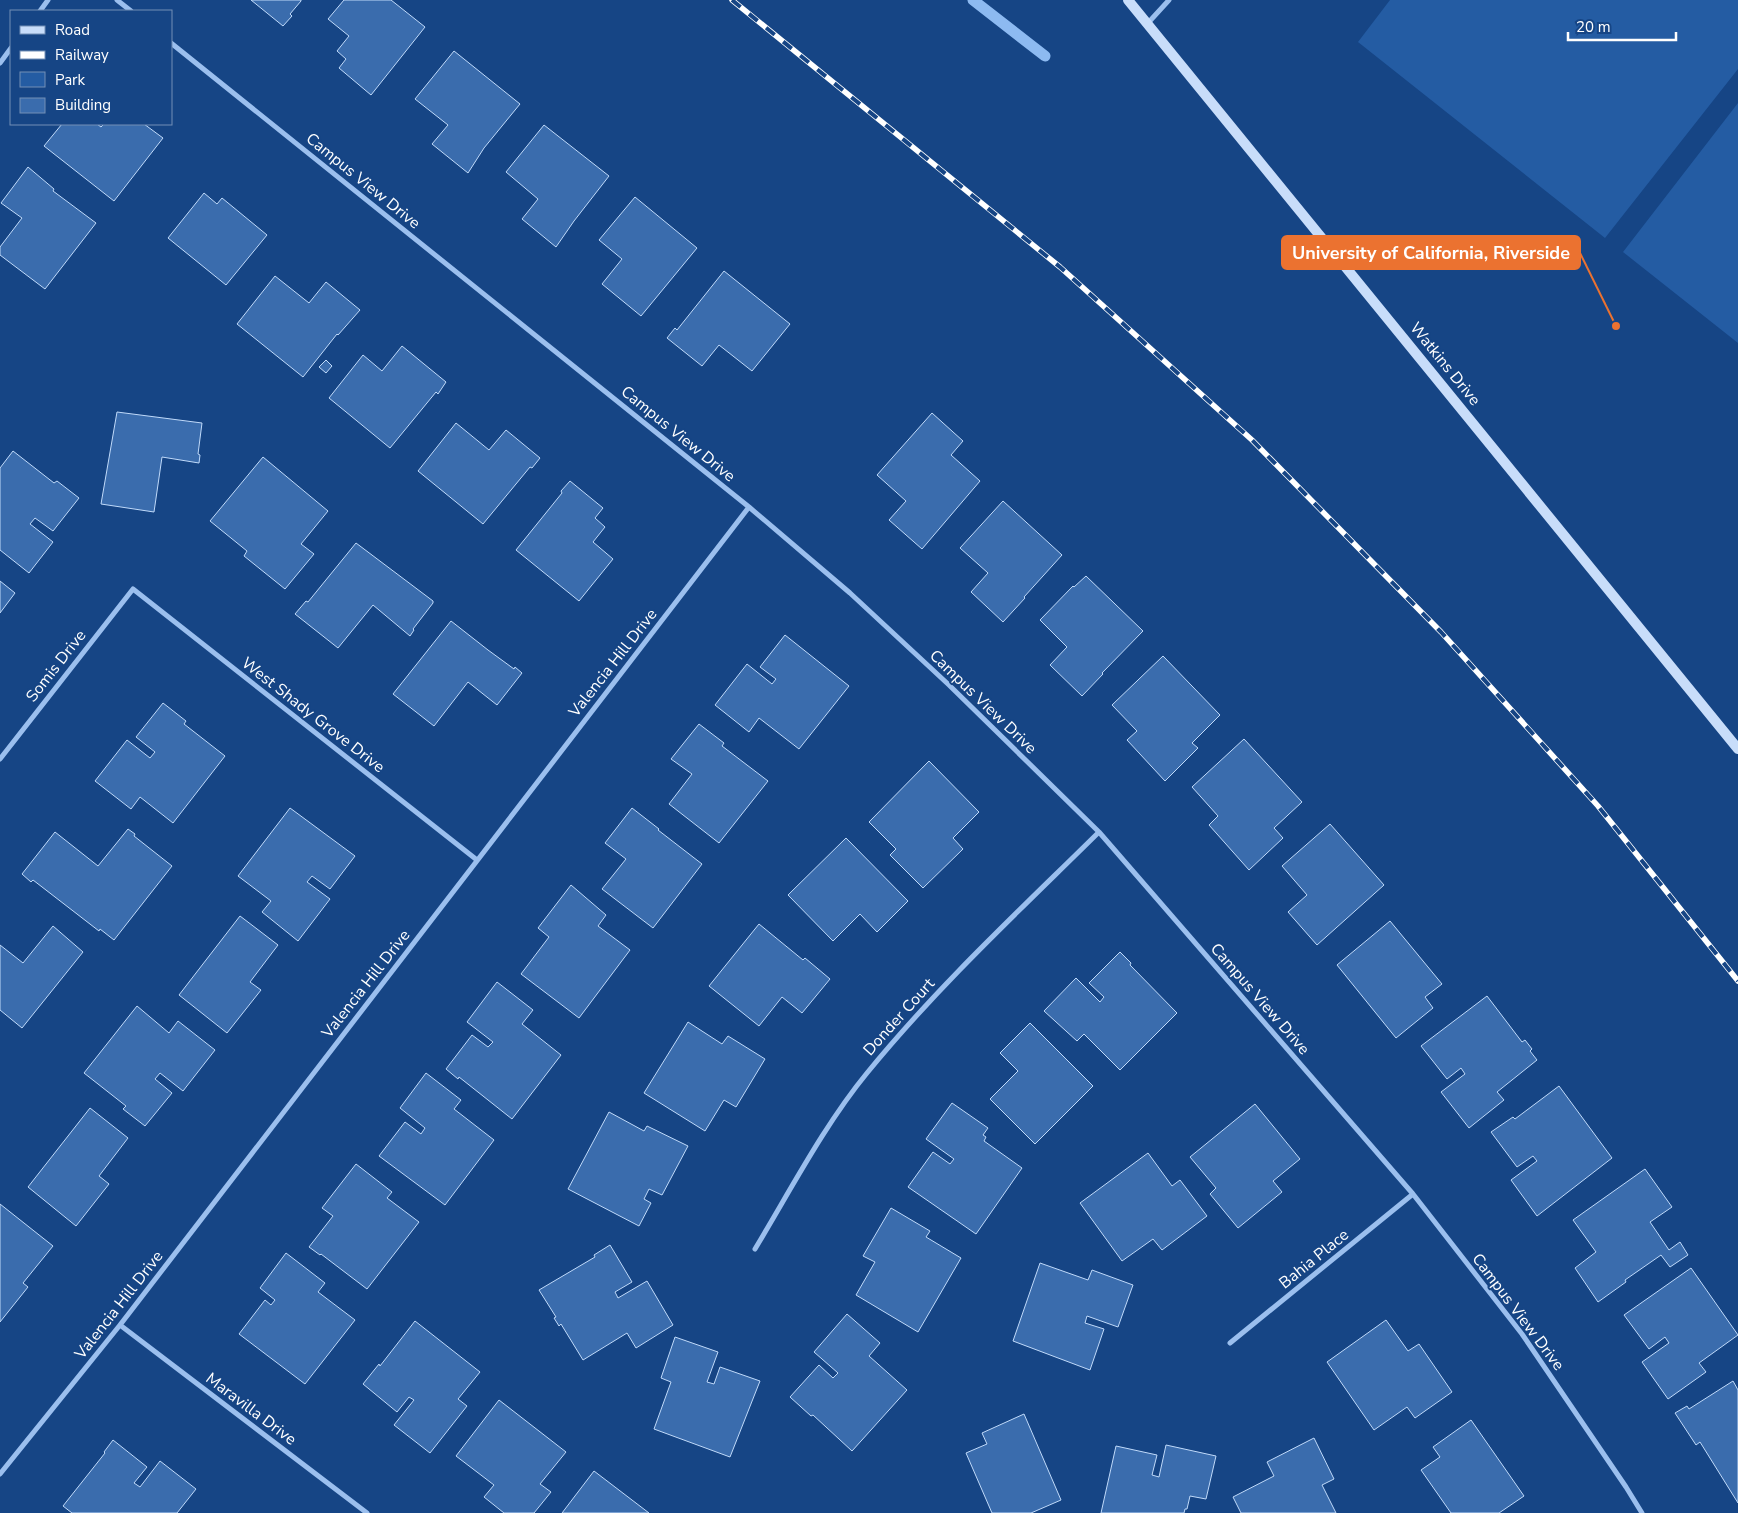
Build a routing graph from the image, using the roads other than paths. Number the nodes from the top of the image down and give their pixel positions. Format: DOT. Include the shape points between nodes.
graph roads {
  1 [pos="117,0"];
  2 [pos="1128,0"];
  3 [pos="1169,0"];
  4 [pos="130,10"];
  5 [pos="1148,23"];
  6 [pos="172,45"];
  7 [pos="10,49"];
  8 [pos="0,63"];
  9 [pos="749,507"];
  10 [pos="133,589"];
  11 [pos="1738,749"];
  12 [pos="0,759"];
  13 [pos="1099,832"];
  14 [pos="477,860"];
  15 [pos="1413,1194"];
  16 [pos="755,1249"];
  17 [pos="120,1325"];
  18 [pos="1230,1344"];
  19 [pos="0,1474"];
  20 [pos="367,1513"];
  21 [pos="1642,1513"];
  1 -- 4 [label="street"];
  2 -- 5 [label="main road, Watkins Drive"];
  3 -- 5 [label="street"];
  5 -- 11 [label="main road, Watkins Drive"];
  6 -- 9 [label="street, Campus View Drive"];
  7 -- 8 [label="street"];
  9 -- 13 [label="street, Campus View Drive" via="850,593"];
  9 -- 14 [label="street, Valencia Hill Drive"];
  10 -- 12 [label="street, Somis Drive"];
  10 -- 14 [label="street, West Shady Grove Drive"];
  13 -- 15 [label="street, Campus View Drive"];
  13 -- 16 [label="street, Donder Court" via="935,995 866,1074 830,1125"];
  14 -- 17 [label="street, Valencia Hill Drive"];
  15 -- 18 [label="street, Bahia Place"];
  15 -- 21 [label="street, Campus View Drive" via="1522,1334"];
  17 -- 19 [label="street, Valencia Hill Drive"];
  17 -- 20 [label="street, Maravilla Drive"];
}
